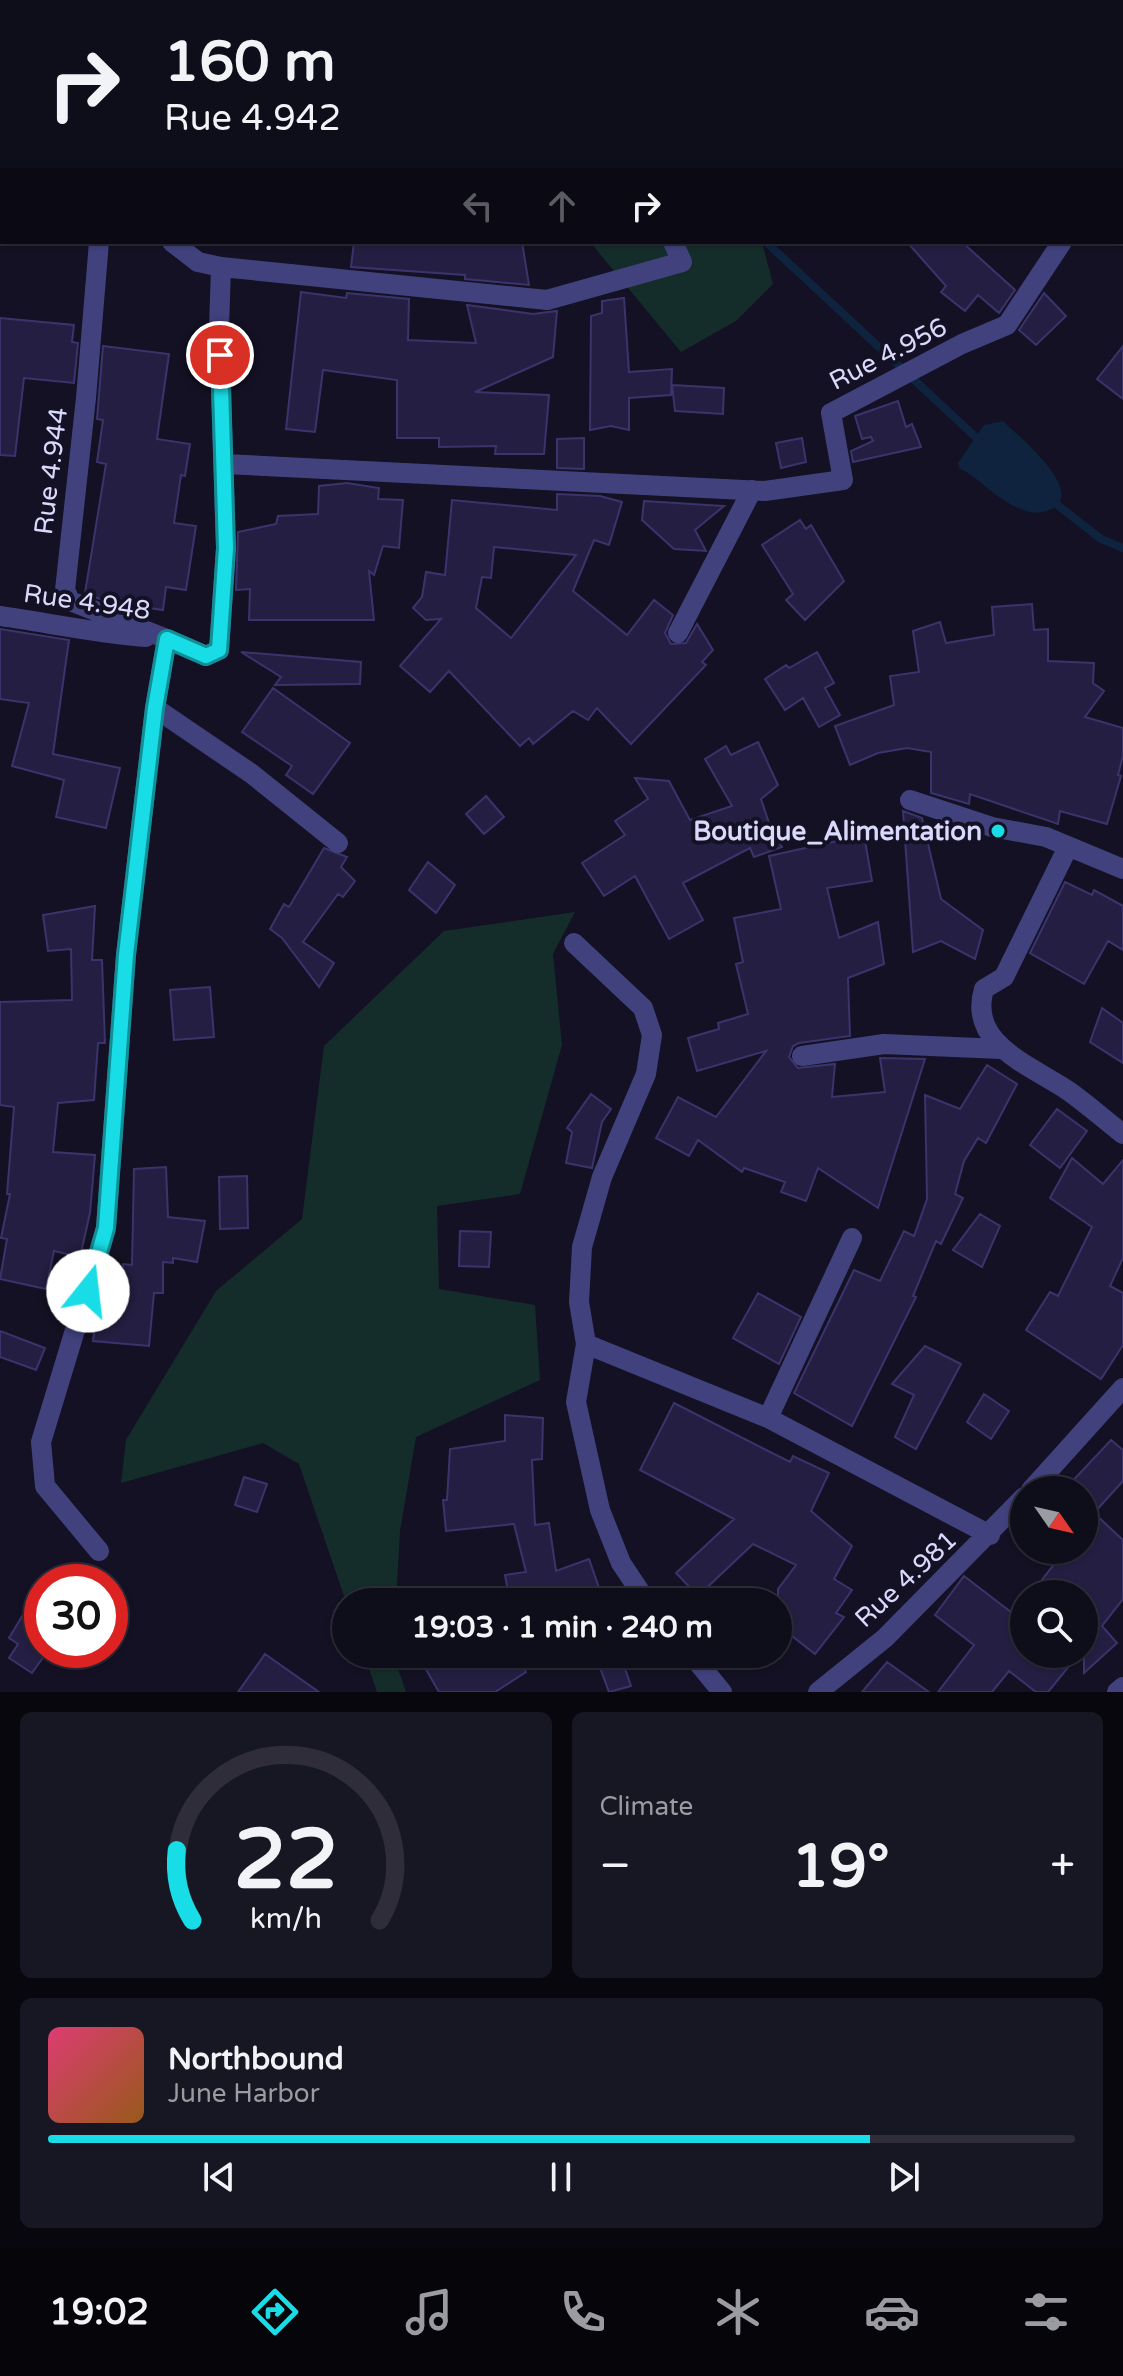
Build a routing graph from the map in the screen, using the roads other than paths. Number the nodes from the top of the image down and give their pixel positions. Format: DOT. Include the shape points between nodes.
graph roads {
  1 [pos="99,244"];
  2 [pos="175,244"];
  3 [pos="674,244"];
  4 [pos="1061,244"];
  5 [pos="221,267"];
  6 [pos="224,464"];
  7 [pos="752,490"];
  8 [pos="0,616"];
  9 [pos="678,633"];
  10 [pos="167,639"];
  11 [pos="155,708"];
  12 [pos="910,800"];
  13 [pos="338,843"];
  14 [pos="1068,847"];
  15 [pos="1123,869"];
  16 [pos="574,943"];
  17 [pos="1001,1049"];
  18 [pos="802,1056"];
  19 [pos="1123,1134"];
  20 [pos="852,1238"];
  21 [pos="586,1344"];
  22 [pos="1123,1388"];
  23 [pos="768,1418"];
  24 [pos="1044,1476"];
  25 [pos="1010,1513"];
  26 [pos="990,1535"];
  27 [pos="99,1551"];
  28 [pos="638,1588"];
  29 [pos="702,1668"];
  30 [pos="1123,1687"];
  31 [pos="722,1692"];
  32 [pos="818,1692"];
  33 [pos="1117,1692"];
  1 -- 10 [label="street, Rue 4.944" via="65,590 70,601"];
  2 -- 5 [label="street" via="198,262"];
  3 -- 5 [label="street" via="682,262 547,300"];
  4 -- 7 [label="street, Rue 4.956" via="1007,325 831,413 843,480"];
  5 -- 6 [label="street"];
  6 -- 7 [label="street, Rue 4.956"];
  6 -- 10 [label="street, Rue 4.944" via="226,548 219,650 206,656"];
  7 -- 9 [label="street"];
  8 -- 10 [label="street, Rue 4.948" via="88,633"];
  10 -- 11 [label="street"];
  11 -- 13 [label="street" via="252,774"];
  11 -- 27 [label="street" via="126,955 106,1228 41,1442 45,1486"];
  12 -- 14 [label="street"];
  14 -- 15 [label="street"];
  14 -- 17 [label="street" via="1004,977 984,989 979,1006 987,1032"];
  16 -- 21 [label="street" via="643,1008 652,1035 646,1074 602,1177 582,1247 579,1302"];
  17 -- 18 [label="street" via="884,1044"];
  17 -- 19 [label="street"];
  20 -- 23 [label="street"];
  21 -- 23 [label="street"];
  21 -- 28 [label="street" via="576,1402 596,1496 621,1563"];
  22 -- 24 [label="street"];
  23 -- 26 [label="street"];
  25 -- 26 [label="street, Rue 4.981"];
  26 -- 32 [label="street, Rue 4.981" via="885,1638"];
  29 -- 31 [label="street"];
  30 -- 33 [label="street"];
}
